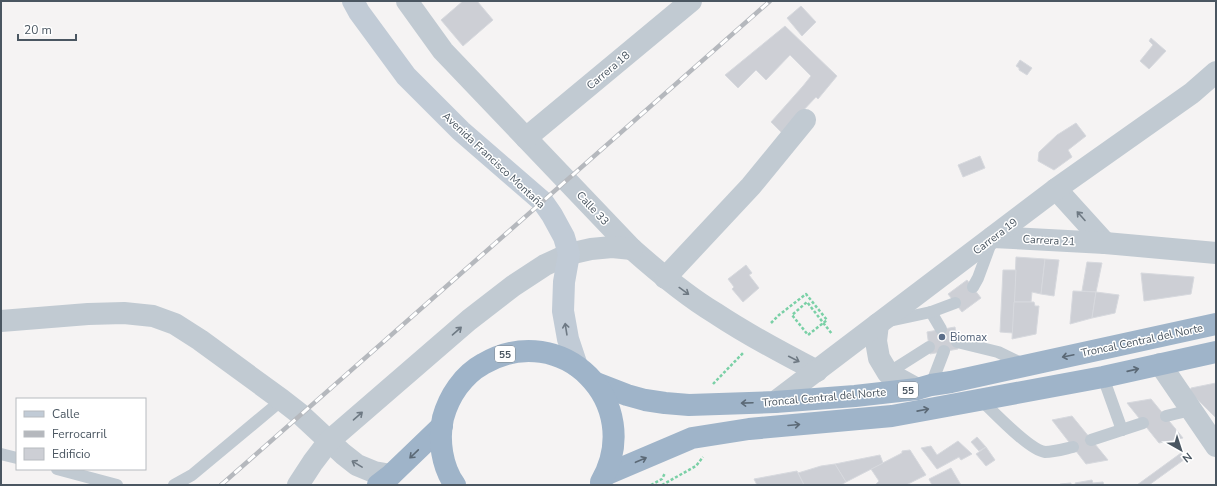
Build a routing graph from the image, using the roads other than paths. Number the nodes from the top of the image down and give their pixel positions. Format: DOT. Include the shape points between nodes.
graph roads {
  1 [pos="353,1"];
  2 [pos="407,1"];
  3 [pos="691,1"];
  4 [pos="1216,72"];
  5 [pos="805,120"];
  6 [pos="526,138"];
  7 [pos="1056,189"];
  8 [pos="993,237"];
  9 [pos="1105,243"];
  10 [pos="632,249"];
  11 [pos="1216,253"];
  12 [pos="569,254"];
  13 [pos="666,278"];
  14 [pos="972,287"];
  15 [pos="955,303"];
  16 [pos="931,312"];
  17 [pos="2,319"];
  18 [pos="878,324"];
  19 [pos="1216,324"];
  20 [pos="942,329"];
  21 [pos="957,342"];
  22 [pos="929,347"];
  23 [pos="944,351"];
  24 [pos="1216,352"];
  25 [pos="1160,364"];
  26 [pos="577,366"];
  27 [pos="1026,366"];
  28 [pos="817,371"];
  29 [pos="888,373"];
  30 [pos="1103,377"];
  31 [pos="596,383"];
  32 [pos="924,387"];
  33 [pos="980,399"];
  34 [pos="282,400"];
  35 [pos="775,402"];
  36 [pos="1191,410"];
  37 [pos="1166,416"];
  38 [pos="1143,423"];
  39 [pos="442,426"];
  40 [pos="1122,430"];
  41 [pos="1091,440"];
  42 [pos="329,441"];
  43 [pos="1216,446"];
  44 [pos="1073,447"];
  45 [pos="2,454"];
  46 [pos="16,458"];
  47 [pos="61,470"];
  48 [pos="385,480"];
  49 [pos="602,480"];
  50 [pos="117,485"];
  51 [pos="174,485"];
  52 [pos="298,485"];
  53 [pos="455,485"];
  1 -- 12 [label="main road, Avenida Francisco Montaña" via="406,76 461,131 543,202 564,237"];
  2 -- 6 [label="street, Calle 33" via="443,51"];
  3 -- 6 [label="street, Carrera 18"];
  4 -- 7 [label="street, Carrera 19" via="1192,93"];
  5 -- 13 [label="street" via="751,186"];
  6 -- 10 [label="street, Calle 33"];
  7 -- 8 [label="street, Carrera 19"];
  9 -- 7 [label="street, Carrera 21, one-way"];
  8 -- 9 [label="street, Carrera 21"];
  8 -- 14 [label="lane" via="978,278"];
  8 -- 18 [label="street, Carrera 19"];
  9 -- 11 [label="street, Carrera 21"];
  10 -- 12 [label="street" via="598,248"];
  10 -- 13 [label="street, Calle 33"];
  26 -- 12 [label="main road, Avenida Francisco Montaña, one-way" via="568,339 563,311 564,282"];
  42 -- 12 [label="street, one-way" via="468,320 545,265"];
  13 -- 28 [label="street, Calle 33, one-way" via="713,313 764,344"];
  15 -- 16 [label="lane"];
  16 -- 18 [label="lane"];
  16 -- 20 [label="lane"];
  17 -- 34 [label="street" via="124,313 153,316 176,324"];
  18 -- 28 [label="street, Carrera 19"];
  18 -- 29 [label="street" via="876,341 879,358"];
  19 -- 27 [label="highway, Troncal Central del Norte / 55, one-way"];
  21 -- 27 [label="lane" via="998,352"];
  22 -- 29 [label="lane"];
  23 -- 32 [label="lane"];
  24 -- 25 [label="highway, 55"];
  30 -- 25 [label="highway, 55, one-way"];
  25 -- 36 [label="street"];
  26 -- 31 [label="highway, 55"];
  26 -- 39 [label="highway, 55" via="545,352 510,352 493,358 464,378 453,393"];
  27 -- 32 [label="highway, Troncal Central del Norte / 55"];
  28 -- 35 [label="street, Carrera 19"];
  29 -- 32 [label="street"];
  30 -- 33 [label="highway, 55"];
  30 -- 40 [label="lane"];
  35 -- 31 [label="highway, Troncal Central del Norte / 55, one-way" via="689,405 665,403 627,395"];
  31 -- 49 [label="highway, 55" via="609,407 614,434 612,455"];
  32 -- 35 [label="highway, Troncal Central del Norte / 55" via="855,396"];
  33 -- 44 [label="lane" via="1037,449 1050,452"];
  49 -- 33 [label="highway, 55, one-way" via="692,438 749,429 892,416"];
  34 -- 42 [label="street"];
  34 -- 51 [label="lane" via="192,475"];
  36 -- 37 [label="lane"];
  36 -- 43 [label="street"];
  38 -- 40 [label="lane"];
  39 -- 48 [label="highway, one-way"];
  39 -- 53 [label="highway, 55" via="442,455"];
  40 -- 41 [label="lane"];
  48 -- 42 [label="street, one-way" via="357,465"];
  42 -- 52 [label="street"];
  45 -- 46 [label="lane"];
  47 -- 50 [label="lane"];
}
